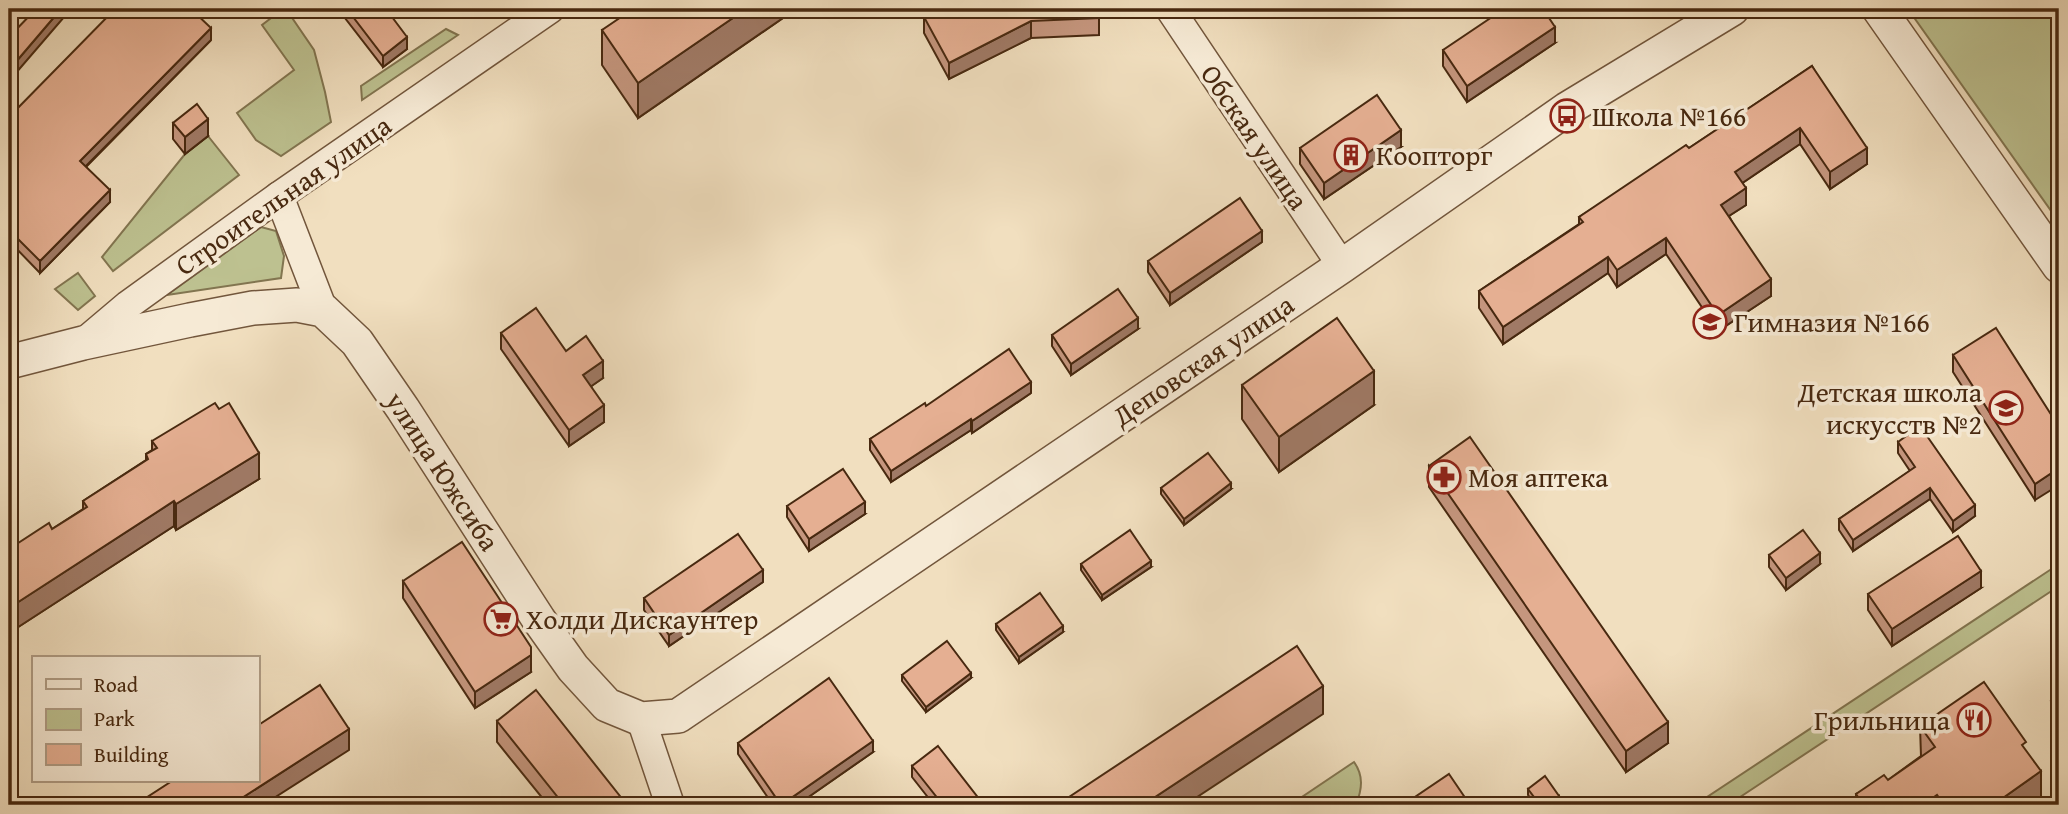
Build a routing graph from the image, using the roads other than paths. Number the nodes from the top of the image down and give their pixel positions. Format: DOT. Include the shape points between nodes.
graph roads {
  1 [pos="550,9"];
  2 [pos="1170,9"];
  3 [pos="1732,9"];
  4 [pos="1879,9"];
  5 [pos="279,196"];
  6 [pos="1342,266"];
  7 [pos="2059,266"];
  8 [pos="323,310"];
  9 [pos="83,343"];
  10 [pos="9,362"];
  11 [pos="678,716"];
  12 [pos="641,719"];
  13 [pos="670,805"];
  1 -- 5 [label="street, Строительная улица"];
  2 -- 6 [label="street, Обская улица"];
  3 -- 6 [label="street, Деповская улица" via="1567,109"];
  4 -- 7 [label="street"];
  5 -- 8 [label="street, улица Южсиба"];
  5 -- 9 [label="street, Строительная улица"];
  6 -- 11 [label="street, Деповская улица"];
  8 -- 9 [label="street" via="297,305 253,308"];
  8 -- 12 [label="street, улица Южсиба" via="358,342 573,668 607,705"];
  9 -- 10 [label="street, Строительная улица"];
  11 -- 12 [label="street, улица Южсиба"];
  12 -- 13 [label="street"];
}
